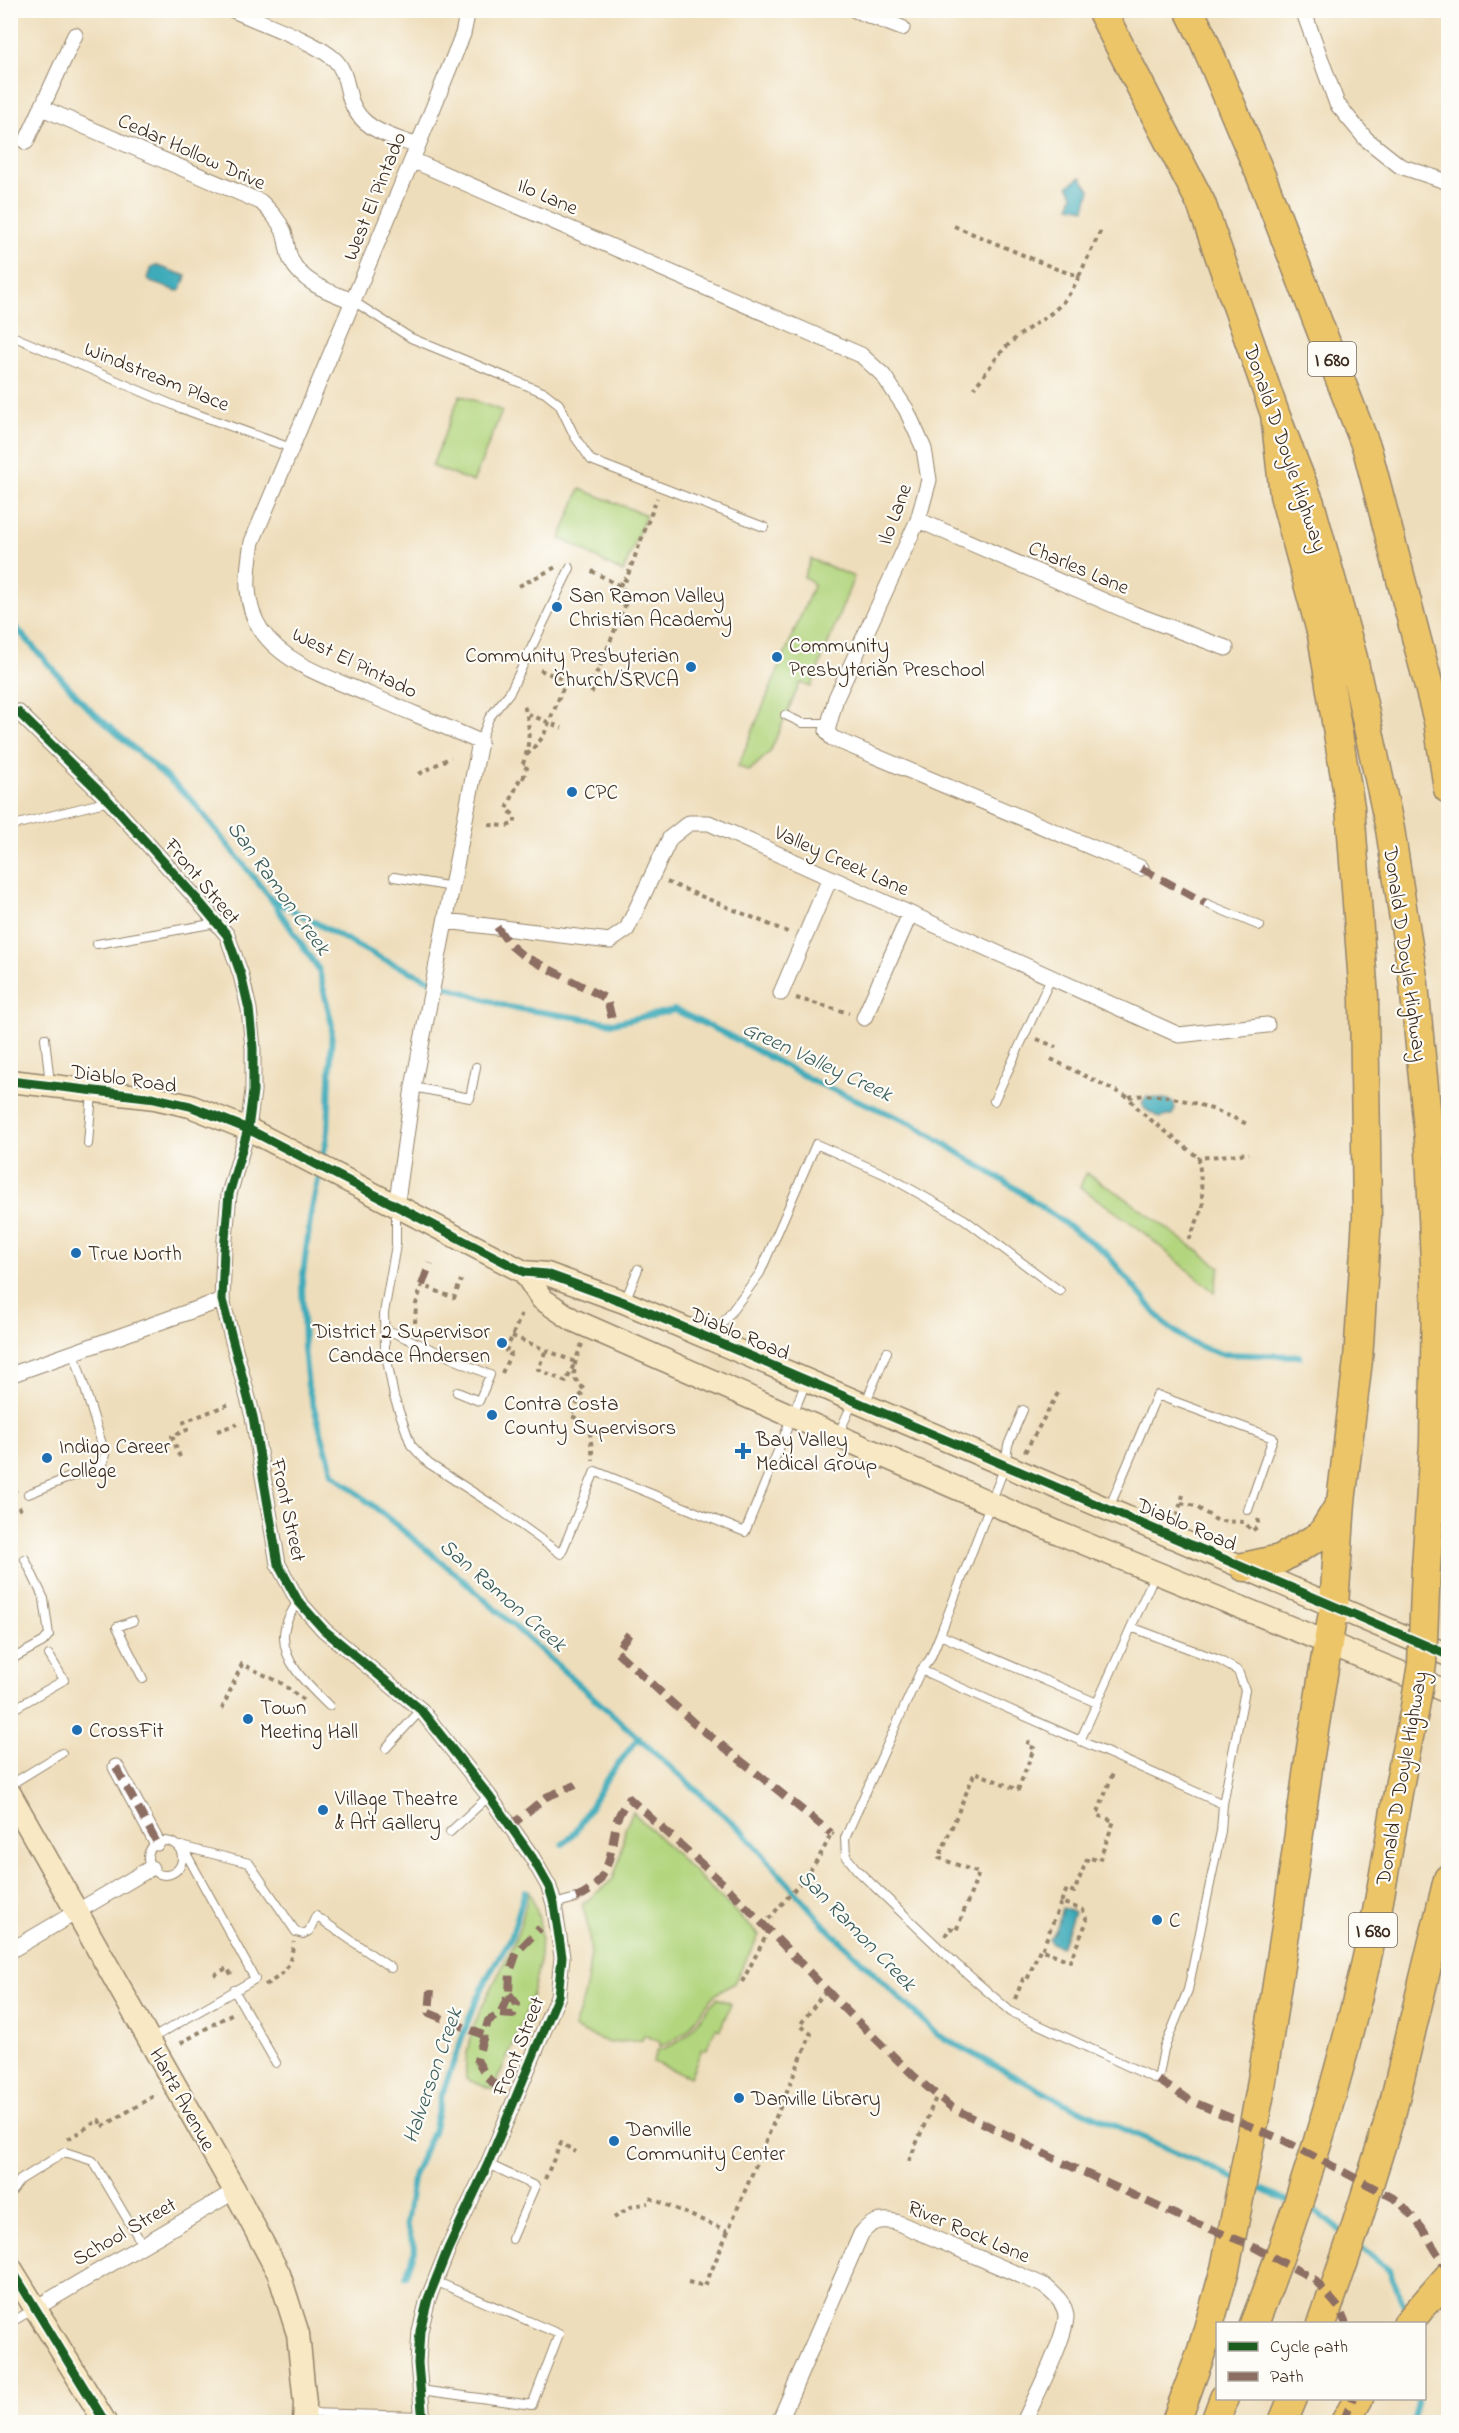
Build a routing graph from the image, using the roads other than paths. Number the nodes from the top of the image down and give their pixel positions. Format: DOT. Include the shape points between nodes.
graph roads {
  1 [pos="233,10"];
  2 [pos="468,10"];
  3 [pos="855,10"];
  4 [pos="1101,10"];
  5 [pos="1189,10"];
  6 [pos="1304,10"];
  7 [pos="902,28"];
  8 [pos="75,35"];
  9 [pos="42,108"];
  10 [pos="26,142"];
  11 [pos="414,153"];
  12 [pos="1449,182"];
  13 [pos="353,301"];
  14 [pos="10,334"];
  15 [pos="1275,414"];
  16 [pos="291,448"];
  17 [pos="918,520"];
  18 [pos="764,528"];
  19 [pos="570,568"];
  20 [pos="1226,648"];
  21 [pos="14,712"];
  22 [pos="785,716"];
  23 [pos="828,723"];
  24 [pos="1443,727"];
  25 [pos="480,742"];
  26 [pos="1449,789"];
  27 [pos="109,801"];
  28 [pos="10,826"];
  29 [pos="1141,868"];
  30 [pos="394,877"];
  31 [pos="830,878"];
  32 [pos="453,887"];
  33 [pos="1205,903"];
  34 [pos="910,914"];
  35 [pos="216,923"];
  36 [pos="1260,926"];
  37 [pos="445,929"];
  38 [pos="97,944"];
  39 [pos="1051,978"];
  40 [pos="781,993"];
  41 [pos="864,1018"];
  42 [pos="1267,1025"];
  43 [pos="45,1038"];
  44 [pos="476,1067"];
  45 [pos="10,1081"];
  46 [pos="50,1086"];
  47 [pos="413,1087"];
  48 [pos="92,1090"];
  49 [pos="994,1101"];
  50 [pos="248,1130"];
  51 [pos="88,1144"];
  52 [pos="396,1208"];
  53 [pos="638,1269"];
  54 [pos="524,1272"];
  55 [pos="1060,1291"];
  56 [pos="222,1300"];
  57 [pos="624,1302"];
  58 [pos="385,1329"];
  59 [pos="711,1339"];
  60 [pos="887,1352"];
  61 [pos="74,1353"];
  62 [pos="10,1375"];
  63 [pos="807,1381"];
  64 [pos="457,1392"];
  65 [pos="859,1403"];
  66 [pos="1023,1410"];
  67 [pos="792,1418"];
  68 [pos="838,1436"];
  69 [pos="1013,1462"];
  70 [pos="28,1494"];
  71 [pos="1341,1502"];
  72 [pos="989,1503"];
  73 [pos="1109,1510"];
  74 [pos="1248,1510"];
  75 [pos="25,1559"];
  76 [pos="1244,1568"];
  77 [pos="1156,1573"];
  78 [pos="298,1601"];
  79 [pos="1334,1606"];
  80 [pos="133,1621"];
  81 [pos="1131,1627"];
  82 [pos="940,1635"];
  83 [pos="1328,1644"];
  84 [pos="49,1655"];
  85 [pos="1449,1655"];
  86 [pos="10,1660"];
  87 [pos="921,1670"];
  88 [pos="143,1679"];
  89 [pos="1449,1692"];
  90 [pos="1097,1703"];
  91 [pos="329,1706"];
  92 [pos="421,1710"];
  93 [pos="10,1711"];
  94 [pos="1080,1741"];
  95 [pos="386,1748"];
  96 [pos="62,1753"];
  97 [pos="116,1767"];
  98 [pos="10,1785"];
  99 [pos="10,1794"];
  100 [pos="489,1796"];
  101 [pos="1223,1804"];
  102 [pos="450,1832"];
  103 [pos="158,1843"];
  104 [pos="179,1846"];
  105 [pos="151,1868"];
  106 [pos="1449,1879"];
  107 [pos="576,1898"];
  108 [pos="554,1904"];
  109 [pos="78,1912"];
  110 [pos="10,1951"];
  111 [pos="391,1968"];
  112 [pos="234,1990"];
  113 [pos="149,2040"];
  114 [pos="276,2062"];
  115 [pos="488,2164"];
  116 [pos="10,2180"];
  117 [pos="20,2180"];
  118 [pos="235,2191"];
  119 [pos="10,2194"];
  120 [pos="512,2239"];
  121 [pos="142,2244"];
  122 [pos="10,2267"];
  123 [pos="1449,2277"];
  124 [pos="435,2281"];
  125 [pos="34,2308"];
  126 [pos="1255,2322"];
  127 [pos="1323,2322"];
  128 [pos="1409,2322"];
  129 [pos="10,2323"];
  130 [pos="420,2390"];
  131 [pos="1223,2400"];
  132 [pos="1292,2400"];
  133 [pos="1358,2400"];
  134 [pos="304,2418"];
  135 [pos="423,2419"];
  136 [pos="105,2422"];
  137 [pos="779,2422"];
  138 [pos="1024,2422"];
  139 [pos="1176,2422"];
  140 [pos="1215,2422"];
  141 [pos="1283,2422"];
  142 [pos="1345,2422"];
  1 -- 11 [label="street" via="333,58 342,67 359,116"];
  2 -- 11 [label="street, West El Pintado" via="463,34"];
  3 -- 7 [label="street"];
  4 -- 15 [label="highway, Donald D Doyle Highway / I 680" via="1201,203"];
  5 -- 24 [label="highway, I 680" via="1262,178 1367,449"];
  6 -- 12 [label="street" via="1337,104 1366,139 1400,166"];
  8 -- 9 [label="street"];
  9 -- 10 [label="street"];
  9 -- 13 [label="street, Cedar Hollow Drive" via="261,202 275,216 291,260 306,280"];
  11 -- 13 [label="street, West El Pintado"];
  11 -- 17 [label="street, Ilo Lane" via="861,355 883,375 906,409 924,448 929,480"];
  13 -- 16 [label="street, West El Pintado"];
  13 -- 18 [label="lane" via="411,339 545,393 560,404 575,438 591,460"];
  14 -- 16 [label="lane, Windstream Place" via="180,408"];
  15 -- 71 [label="highway" via="1284,495 1322,634 1337,717 1350,807 1364,998 1367,1217 1358,1360"];
  15 -- 126 [label="highway, Donald D Doyle Highway / I 680, bridge" via="1310,503 1353,658 1390,829 1414,984 1430,1150 1436,1285 1434,1443 1422,1664 1414,1713 1373,1931 1330,2097"];
  16 -- 25 [label="street, West El Pintado" via="252,542 247,573 249,604 260,629 275,647 311,669"];
  17 -- 20 [label="street, Charles Lane" via="1134,614"];
  17 -- 23 [label="street, Ilo Lane"];
  19 -- 25 [label="lane" via="510,692 489,718"];
  21 -- 27 [label="street, Front Street"];
  22 -- 23 [label="lane" via="802,723"];
  23 -- 29 [label="street" via="827,731 832,738"];
  24 -- 26 [label="highway, I 680"];
  25 -- 32 [label="street"];
  27 -- 28 [label="lane"];
  27 -- 35 [label="street, Front Street"];
  30 -- 32 [label="lane"];
  31 -- 34 [label="street, Valley Creek Lane"];
  31 -- 37 [label="street, Valley Creek Lane" via="709,823 689,823 670,838 627,929 610,941"];
  31 -- 40 [label="street"];
  32 -- 37 [label="street"];
  33 -- 36 [label="lane"];
  34 -- 39 [label="street, Valley Creek Lane"];
  34 -- 41 [label="street"];
  35 -- 38 [label="lane"];
  35 -- 50 [label="street, Front Street" via="227,935 249,1009 253,1091"];
  37 -- 47 [label="street"];
  39 -- 42 [label="street, Valley Creek Lane" via="1179,1035"];
  39 -- 49 [label="lane"];
  43 -- 46 [label="lane"];
  44 -- 47 [label="lane" via="470,1098"];
  45 -- 46 [label="street, Diablo Road"];
  46 -- 48 [label="street, Diablo Road"];
  47 -- 52 [label="street"];
  48 -- 50 [label="street, Diablo Road" via="190,1106"];
  48 -- 51 [label="lane"];
  50 -- 52 [label="street, Diablo Road"];
  50 -- 56 [label="street, Front Street" via="229,1194"];
  52 -- 54 [label="street, Diablo Road"];
  52 -- 58 [label="lane" via="396,1245 384,1313"];
  53 -- 57 [label="lane"];
  54 -- 57 [label="street, Diablo Road" via="547,1274"];
  54 -- 67 [label="street, Diablo Road" via="542,1299 573,1320"];
  55 -- 59 [label="lane" via="964,1219 884,1174 816,1144 760,1273"];
  56 -- 61 [label="street"];
  56 -- 78 [label="street, Front Street" via="253,1417 278,1564"];
  57 -- 59 [label="street, Diablo Road"];
  58 -- 64 [label="lane" via="490,1375 479,1401"];
  58 -- 67 [label="lane" via="394,1397 411,1445 428,1463 561,1554 595,1471 745,1532"];
  59 -- 63 [label="street, Diablo Road"];
  60 -- 65 [label="lane"];
  61 -- 62 [label="street"];
  61 -- 70 [label="lane" via="105,1454 103,1464"];
  63 -- 65 [label="street, Diablo Road"];
  63 -- 67 [label="lane"];
  65 -- 68 [label="lane"];
  65 -- 69 [label="street, Diablo Road"];
  66 -- 69 [label="lane" via="1008,1445"];
  67 -- 68 [label="street, Diablo Road"];
  68 -- 72 [label="street, Diablo Road"];
  69 -- 72 [label="lane"];
  69 -- 73 [label="street, Diablo Road"];
  71 -- 76 [label="highway" via="1321,1535 1280,1558"];
  71 -- 79 [label="highway"];
  72 -- 77 [label="street, Diablo Road"];
  72 -- 82 [label="lane"];
  73 -- 74 [label="lane" via="1157,1395 1273,1438"];
  73 -- 76 [label="street, Diablo Road"];
  75 -- 86 [label="lane" via="44,1599 49,1635"];
  76 -- 79 [label="street, Diablo Road"];
  77 -- 81 [label="lane"];
  77 -- 83 [label="street, Diablo Road"];
  78 -- 91 [label="lane" via="287,1621 286,1651 310,1688"];
  78 -- 92 [label="street, Front Street" via="324,1630"];
  79 -- 83 [label="highway"];
  79 -- 85 [label="street, Diablo Road"];
  80 -- 88 [label="lane" via="117,1627"];
  81 -- 90 [label="lane"];
  81 -- 101 [label="lane" via="1238,1671 1245,1690"];
  82 -- 87 [label="lane"];
  82 -- 90 [label="lane"];
  83 -- 89 [label="street, Diablo Road"];
  83 -- 139 [label="highway" via="1260,2094 1225,2269"];
  84 -- 93 [label="lane" via="64,1680"];
  87 -- 94 [label="lane"];
  87 -- 101 [label="lane" via="845,1838 846,1856 1011,2013 1158,2080 1164,2049 1188,1990 1221,1831"];
  90 -- 94 [label="lane"];
  92 -- 95 [label="lane"];
  92 -- 100 [label="street, Front Street"];
  94 -- 101 [label="lane"];
  96 -- 98 [label="lane"];
  97 -- 103 [label="street"];
  99 -- 109 [label="street, Hartz Avenue"];
  100 -- 102 [label="lane"];
  100 -- 108 [label="street, Front Street" via="532,1857"];
  103 -- 104 [label="lane" via="167,1841"];
  103 -- 105 [label="lane" via="149,1851"];
  104 -- 105 [label="lane" via="182,1861 176,1871 160,1875"];
  104 -- 111 [label="lane" via="249,1863 296,1932 309,1931 316,1916"];
  104 -- 112 [label="lane" via="255,1979"];
  105 -- 109 [label="street"];
  106 -- 127 [label="highway" via="1392,2111"];
  107 -- 108 [label="lane"];
  108 -- 115 [label="street, Front Street" via="562,1957 558,1996"];
  109 -- 110 [label="street"];
  109 -- 113 [label="street, Hartz Avenue"];
  112 -- 113 [label="lane"];
  112 -- 114 [label="lane"];
  113 -- 118 [label="street, Hartz Avenue"];
  115 -- 120 [label="lane" via="538,2187"];
  115 -- 124 [label="street, Front Street"];
  116 -- 117 [label="lane"];
  117 -- 119 [label="lane"];
  117 -- 121 [label="lane" via="65,2152 93,2162"];
  118 -- 121 [label="street, School Street"];
  118 -- 134 [label="street, Hartz Avenue" via="279,2274 298,2334"];
  121 -- 125 [label="street, School Street"];
  122 -- 125 [label="street"];
  123 -- 128 [label="highway"];
  124 -- 130 [label="street, Front Street" via="420,2331"];
  124 -- 130 [label="lane" via="559,2334 532,2405"];
  125 -- 129 [label="lane"];
  125 -- 136 [label="street"];
  130 -- 135 [label="street, Front Street"];
  131 -- 140 [label="highway"];
  132 -- 141 [label="highway"];
  133 -- 142 [label="highway"];
  134 -- 135 [label="lane"];
  137 -- 138 [label="street, River Rock Lane" via="861,2234 869,2224 882,2220 896,2222 1045,2286 1059,2298 1066,2315 1063,2333"];
}
